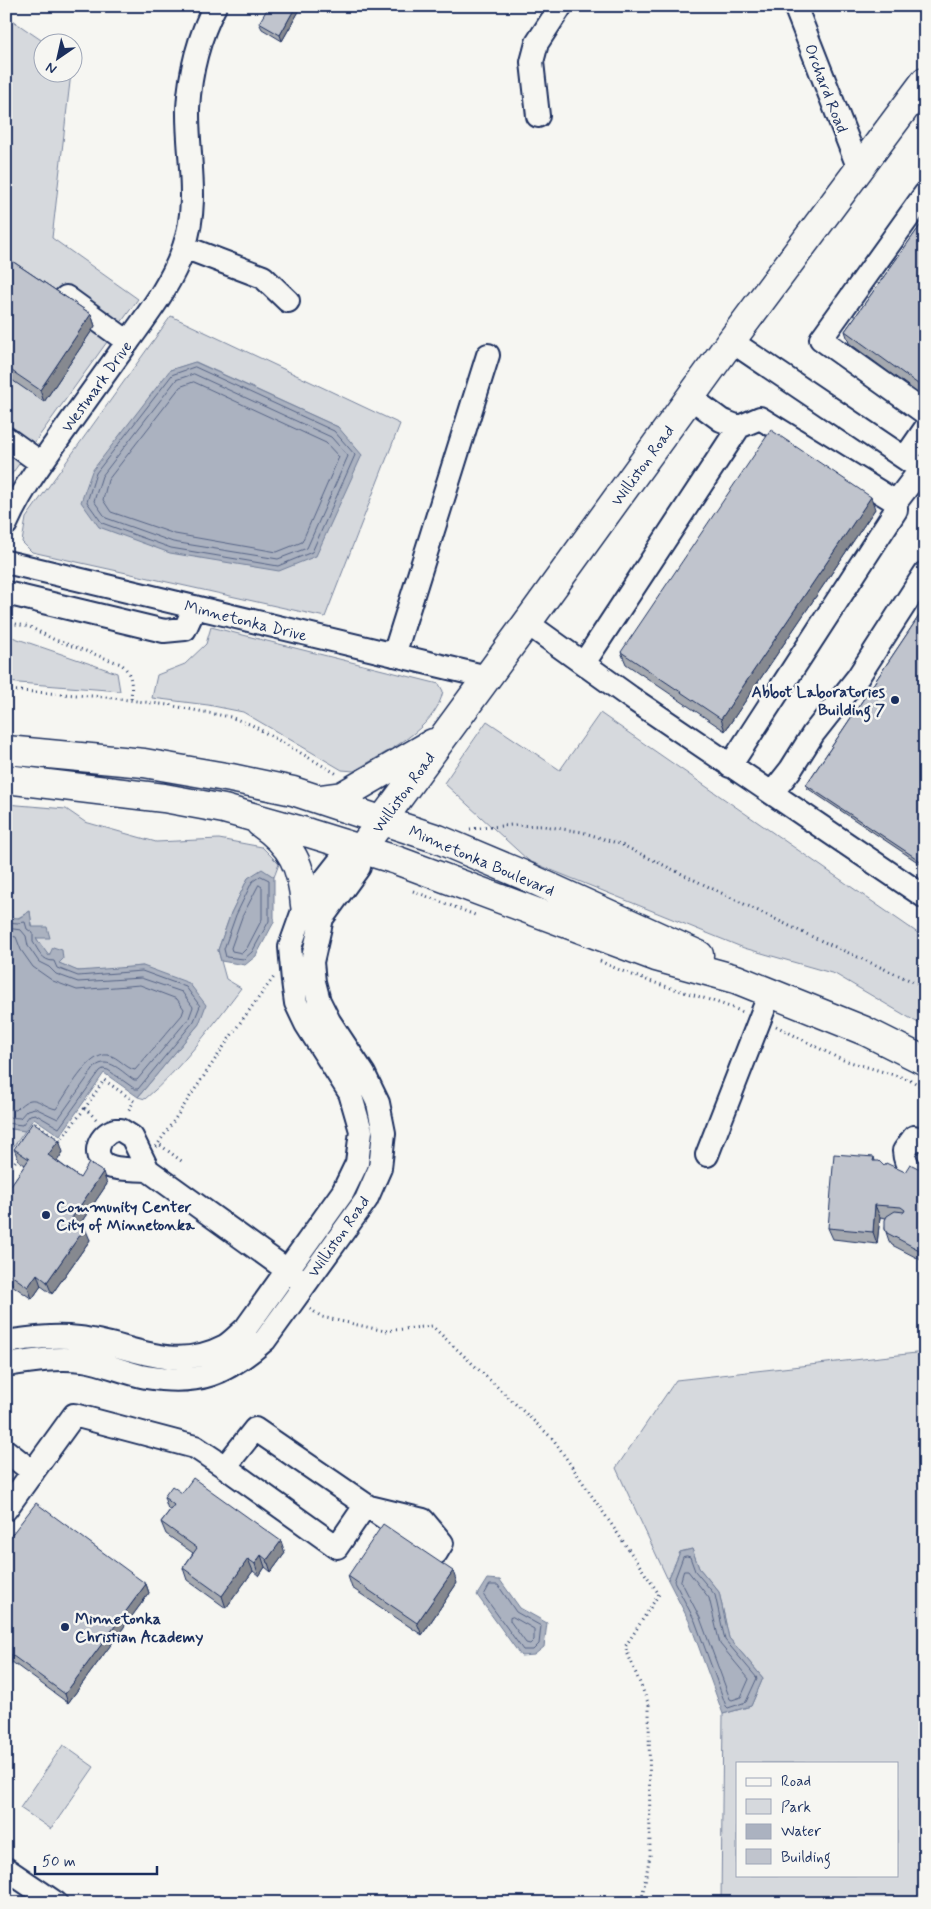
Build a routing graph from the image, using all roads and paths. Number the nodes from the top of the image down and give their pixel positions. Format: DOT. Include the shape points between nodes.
graph roads {
  1 [pos="215,6"];
  2 [pos="561,6"];
  3 [pos="796,6"];
  4 [pos="925,81"];
  5 [pos="538,116"];
  6 [pos="859,169"];
  7 [pos="925,194"];
  8 [pos="184,247"];
  9 [pos="47,285"];
  10 [pos="288,301"];
  11 [pos="731,341"];
  12 [pos="128,342"];
  13 [pos="488,355"];
  14 [pos="691,398"];
  15 [pos="925,413"];
  16 [pos="739,427"];
  17 [pos="925,430"];
  18 [pos="6,438"];
  19 [pos="42,463"];
  20 [pos="917,466"];
  21 [pos="896,502"];
  22 [pos="6,524"];
  23 [pos="6,562"];
  24 [pos="925,573"];
  25 [pos="6,593"];
  26 [pos="194,607"];
  27 [pos="6,622"];
  28 [pos="527,623"];
  29 [pos="394,655"];
  30 [pos="584,663"];
  31 [pos="487,677"];
  32 [pos="6,690"];
  33 [pos="130,700"];
  34 [pos="441,738"];
  35 [pos="6,750"];
  36 [pos="730,766"];
  37 [pos="343,777"];
  38 [pos="6,779"];
  39 [pos="772,793"];
  40 [pos="320,799"];
  41 [pos="252,817"];
  42 [pos="383,820"];
  43 [pos="464,828"];
  44 [pos="361,849"];
  45 [pos="407,889"];
  46 [pos="925,898"];
  47 [pos="305,905"];
  48 [pos="483,917"];
  49 [pos="599,960"];
  50 [pos="276,974"];
  51 [pos="736,979"];
  52 [pos="925,987"];
  53 [pos="770,992"];
  54 [pos="759,1018"];
  55 [pos="925,1061"];
  56 [pos="925,1089"];
  57 [pos="85,1108"];
  58 [pos="124,1120"];
  59 [pos="100,1124"];
  60 [pos="29,1130"];
  61 [pos="925,1140"];
  62 [pos="14,1151"];
  63 [pos="708,1155"];
  64 [pos="145,1164"];
  65 [pos="6,1174"];
  66 [pos="925,1177"];
  67 [pos="287,1270"];
  68 [pos="305,1283"];
  69 [pos="310,1310"];
  70 [pos="6,1342"];
  71 [pos="6,1365"];
  72 [pos="6,1451"];
  73 [pos="225,1467"];
  74 [pos="33,1472"];
  75 [pos="6,1509"];
  76 [pos="6,1869"];
  77 [pos="56,1903"];
  78 [pos="641,1903"];
  1 -- 8 [label="street, Westmark Drive" via="201,39 188,108 193,180 191,215"];
  2 -- 5 [label="street" via="537,43 532,62"];
  3 -- 6 [label="street, Orchard Road"];
  4 -- 6 [label="main road, Williston Road"];
  6 -- 11 [label="main road, Williston Road"];
  7 -- 15 [label="street" via="821,339"];
  8 -- 10 [label="street" via="263,277"];
  8 -- 12 [label="street, Westmark Drive" via="155,304"];
  9 -- 12 [label="street"];
  11 -- 14 [label="main road, Williston Road"];
  11 -- 20 [label="street"];
  12 -- 19 [label="street, Westmark Drive"];
  13 -- 29 [label="street"];
  14 -- 16 [label="street" via="721,420"];
  14 -- 28 [label="main road, Williston Road"];
  16 -- 21 [label="street" via="760,418"];
  16 -- 30 [label="street"];
  17 -- 20 [label="street"];
  18 -- 19 [label="street"];
  19 -- 22 [label="street, Westmark Drive"];
  20 -- 21 [label="street"];
  21 -- 36 [label="street" via="896,510"];
  23 -- 26 [label="street, Minnetonka Drive"];
  24 -- 39 [label="street" via="858,677"];
  25 -- 26 [label="street" via="164,631 185,629"];
  26 -- 29 [label="street, Minnetonka Drive"];
  27 -- 33 [label="path" via="30,628 121,664 132,684"];
  28 -- 30 [label="street"];
  28 -- 31 [label="main road, Williston Road"];
  29 -- 31 [label="street, Minnetonka Drive"];
  30 -- 36 [label="street"];
  31 -- 34 [label="main road, Williston Road"];
  32 -- 33 [label="path"];
  33 -- 37 [label="path" via="237,719"];
  34 -- 40 [label="main road" via="342,796"];
  34 -- 42 [label="main road, Williston Road"];
  35 -- 40 [label="main road, Minnetonka Boulevard" via="144,763 262,784"];
  36 -- 39 [label="street"];
  38 -- 41 [label="main road, Minnetonka Boulevard" via="164,798"];
  39 -- 46 [label="street"];
  40 -- 42 [label="main road, Minnetonka Boulevard"];
  41 -- 44 [label="main road, Minnetonka Boulevard"];
  41 -- 47 [label="main road" via="276,834 289,849 298,864"];
  42 -- 44 [label="main road, Williston Road"];
  42 -- 51 [label="main road, Minnetonka Boulevard" via="445,842 681,946"];
  43 -- 52 [label="path" via="544,826 582,832 620,844"];
  44 -- 47 [label="street, Williston Road" via="341,860"];
  44 -- 51 [label="main road, Minnetonka Boulevard" via="656,957"];
  44 -- 68 [label="street, Williston Road" via="359,867 322,918 312,962 319,1001 378,1102 384,1133 380,1168 366,1200"];
  45 -- 48 [label="path"];
  47 -- 67 [label="street, Williston Road" via="290,947 296,1003 350,1093 361,1131 357,1163 343,1192"];
  49 -- 54 [label="path" via="623,972"];
  50 -- 64 [label="path"];
  51 -- 53 [label="main road, Minnetonka Boulevard"];
  53 -- 54 [label="street"];
  53 -- 55 [label="main road, Minnetonka Boulevard" via="865,1031"];
  54 -- 56 [label="path" via="840,1059 911,1080"];
  54 -- 63 [label="street"];
  57 -- 58 [label="path" via="104,1080 134,1101"];
  57 -- 59 [label="path"];
  57 -- 60 [label="path" via="60,1141 34,1122"];
  61 -- 66 [label="street" via="914,1137 904,1151 910,1170"];
  62 -- 65 [label="path" via="21,1156"];
  64 -- 67 [label="street"];
  67 -- 68 [label="street"];
  67 -- 70 [label="street, Williston Road" via="246,1328 226,1345 196,1357 153,1356 73,1337 50,1336"];
  68 -- 71 [label="street, Williston Road" via="265,1340 244,1358 218,1373 191,1380 147,1377 84,1360 50,1358"];
  69 -- 78 [label="path" via="322,1317 385,1331 432,1326 553,1439 659,1594 625,1647 650,1705 650,1855"];
  72 -- 74 [label="street"];
  73 -- 73 [label="street" via="255,1429 365,1506 337,1548"];
  73 -- 74 [label="street" via="195,1447 74,1415"];
  74 -- 75 [label="street"];
  76 -- 77 [label="street"];
}
